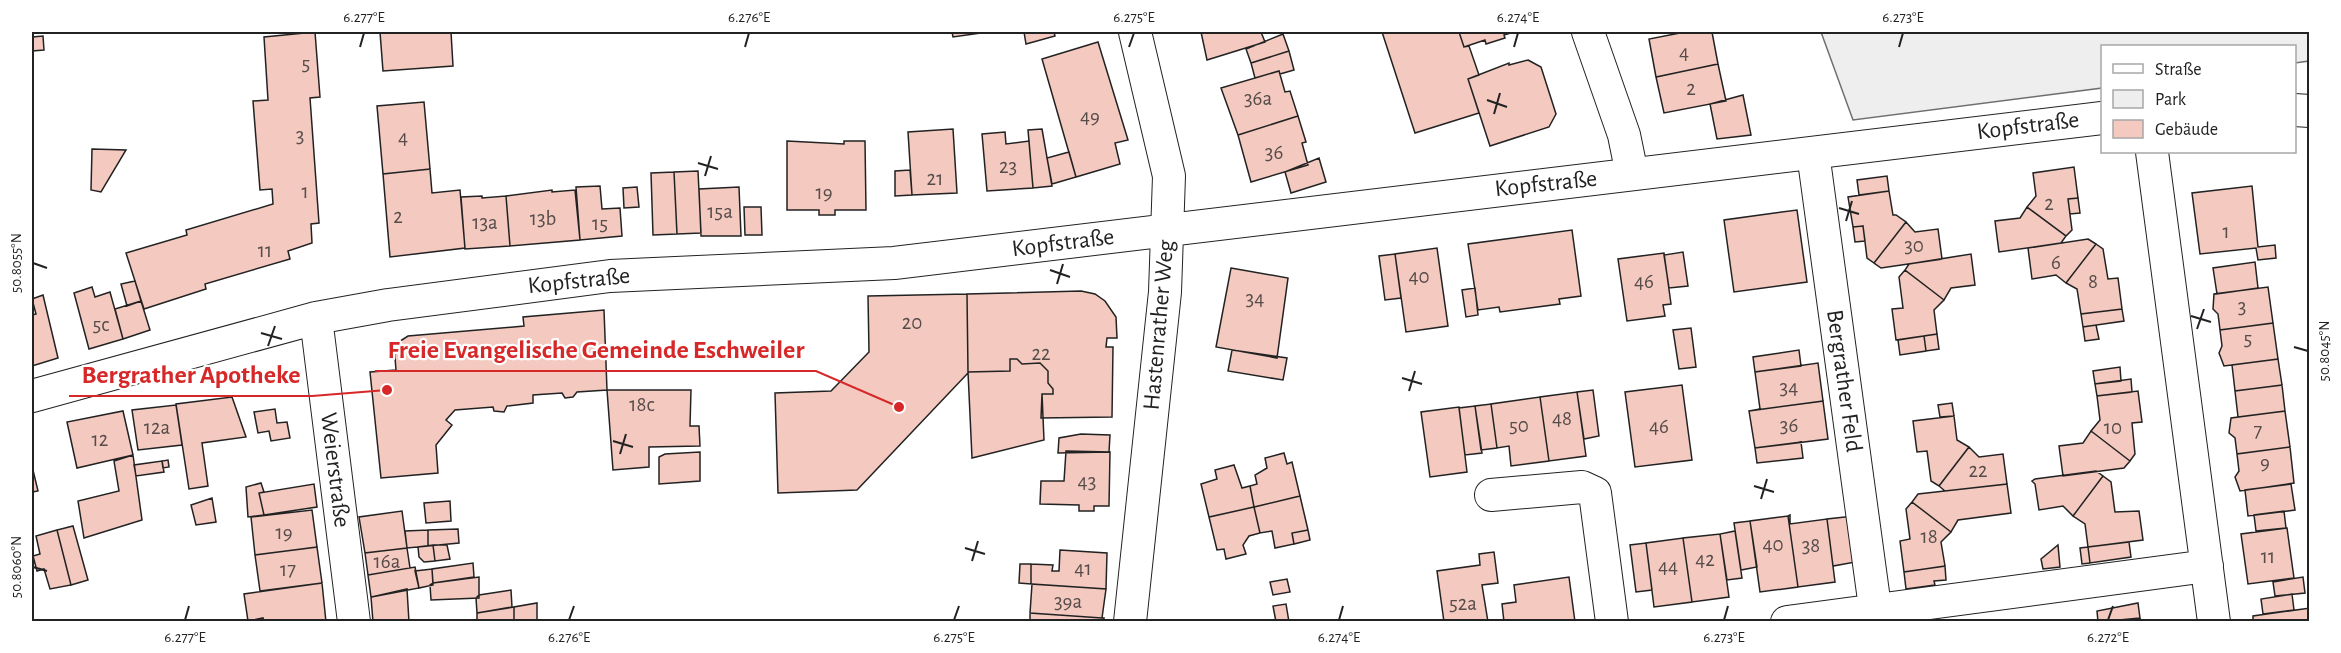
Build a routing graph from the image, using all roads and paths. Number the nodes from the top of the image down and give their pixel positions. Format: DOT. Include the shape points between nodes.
graph roads {
  1 [pos="1135,32"];
  2 [pos="1588,32"];
  3 [pos="2101,118"];
  4 [pos="1813,153"];
  5 [pos="2152,153"];
  6 [pos="1632,174"];
  7 [pos="1167,230"];
  8 [pos="316,318"];
  9 [pos="32,396"];
  10 [pos="1491,495"];
  11 [pos="2206,566"];
  12 [pos="1876,616"];
  13 [pos="354,621"];
  14 [pos="1130,621"];
  15 [pos="1612,621"];
  16 [pos="1787,621"];
  17 [pos="2214,621"];
  1 -- 7 [label="street, Hastenrather Weg" via="1168,176"];
  2 -- 6 [label="street" via="1624,135"];
  3 -- 4 [label="street, Kopfstraße"];
  4 -- 6 [label="street, Kopfstraße"];
  4 -- 12 [label="street, Bergrather Feld"];
  5 -- 11 [label="street"];
  6 -- 7 [label="street, Kopfstraße"];
  7 -- 8 [label="street, Kopfstraße" via="894,263 610,276"];
  7 -- 14 [label="street, Hastenrather Weg" via="1165,292"];
  8 -- 9 [label="street, Kopfstraße"];
  8 -- 13 [label="street, Weierstraße"];
  10 -- 15 [label="street" via="1582,487 1596,493"];
  11 -- 12 [label="street"];
  11 -- 17 [label="street"];
  12 -- 16 [label="street"];
}
